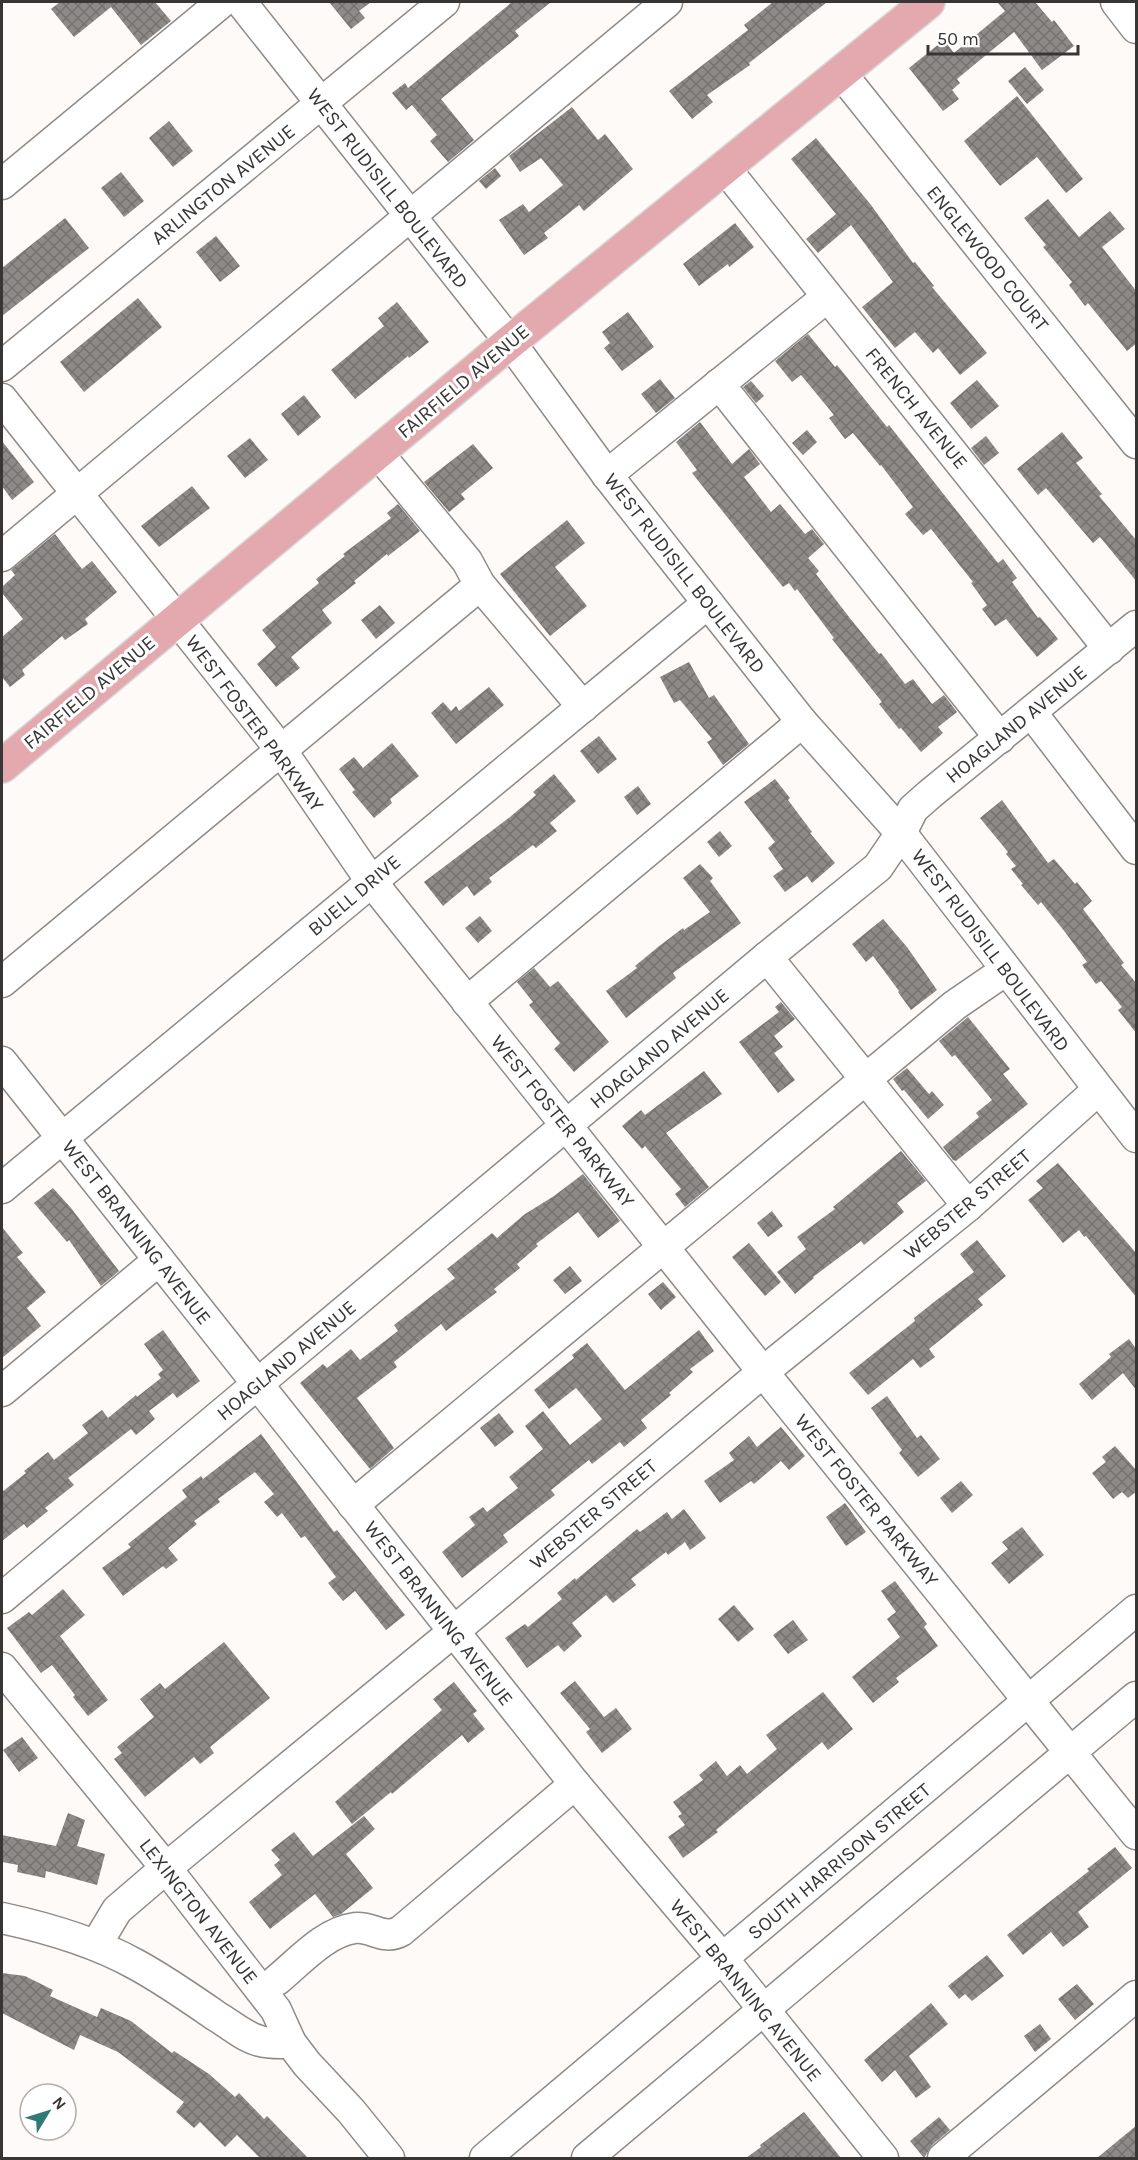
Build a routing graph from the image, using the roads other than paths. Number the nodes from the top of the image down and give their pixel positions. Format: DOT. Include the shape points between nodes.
graph roads {
  1 [pos="222,2"];
  2 [pos="241,2"];
  3 [pos="444,2"];
  4 [pos="667,2"];
  5 [pos="928,2"];
  6 [pos="1116,2"];
  7 [pos="1137,27"];
  8 [pos="840,72"];
  9 [pos="322,103"];
  10 [pos="725,168"];
  11 [pos="2,184"];
  12 [pos="410,216"];
  13 [pos="827,297"];
  14 [pos="510,342"];
  15 [pos="2,366"];
  16 [pos="719,384"];
  17 [pos="2,399"];
  18 [pos="1137,443"];
  19 [pos="377,452"];
  20 [pos="607,475"];
  21 [pos="76,494"];
  22 [pos="2,556"];
  23 [pos="480,585"];
  24 [pos="708,603"];
  25 [pos="176,620"];
  26 [pos="1137,626"];
  27 [pos="1109,649"];
  28 [pos="583,707"];
  29 [pos="1031,712"];
  30 [pos="802,722"];
  31 [pos="1000,738"];
  32 [pos="281,750"];
  33 [pos="2,766"];
  34 [pos="901,832"];
  35 [pos="1137,849"];
  36 [pos="371,881"];
  37 [pos="766,957"];
  38 [pos="1006,970"];
  39 [pos="2,982"];
  40 [pos="467,1002"];
  41 [pos="2,1062"];
  42 [pos="865,1081"];
  43 [pos="1098,1090"];
  44 [pos="567,1126"];
  45 [pos="1137,1137"];
  46 [pos="62,1138"];
  47 [pos="2,1188"];
  48 [pos="968,1206"];
  49 [pos="663,1246"];
  50 [pos="159,1260"];
  51 [pos="763,1372"];
  52 [pos="257,1384"];
  53 [pos="2,1391"];
  54 [pos="353,1505"];
  55 [pos="2,1598"];
  56 [pos="1137,1610"];
  57 [pos="453,1632"];
  58 [pos="2,1668"];
  59 [pos="1137,1696"];
  60 [pos="1029,1700"];
  61 [pos="1071,1751"];
  62 [pos="574,1784"];
  63 [pos="1137,1834"];
  64 [pos="166,1868"];
  65 [pos="2,1918"];
  66 [pos="98,1945"];
  67 [pos="723,1959"];
  68 [pos="277,1980"];
  69 [pos="1137,1996"];
  70 [pos="763,2010"];
  71 [pos="291,2043"];
  72 [pos="389,2158"];
  73 [pos="486,2158"];
  74 [pos="587,2158"];
  75 [pos="883,2158"];
  76 [pos="943,2158"];
  1 -- 11 [label="street"];
  2 -- 9 [label="street, WEST RUDISILL BOULEVARD"];
  3 -- 9 [label="street, ARLINGTON AVENUE"];
  4 -- 12 [label="street"];
  5 -- 8 [label="main road, FAIRFIELD AVENUE"];
  6 -- 7 [label="street"];
  8 -- 10 [label="main road, FAIRFIELD AVENUE"];
  8 -- 18 [label="street, ENGLEWOOD COURT"];
  9 -- 12 [label="street, WEST RUDISILL BOULEVARD"];
  9 -- 15 [label="street, ARLINGTON AVENUE"];
  10 -- 13 [label="street, FRENCH AVENUE"];
  10 -- 14 [label="main road, FAIRFIELD AVENUE"];
  12 -- 14 [label="street, WEST RUDISILL BOULEVARD"];
  12 -- 21 [label="street"];
  13 -- 16 [label="street"];
  13 -- 27 [label="street, FRENCH AVENUE"];
  14 -- 19 [label="main road, FAIRFIELD AVENUE"];
  14 -- 20 [label="street, WEST RUDISILL BOULEVARD"];
  16 -- 20 [label="street"];
  16 -- 31 [label="street"];
  17 -- 21 [label="street, WEST FOSTER PARKWAY"];
  19 -- 23 [label="street" via="467,561"];
  19 -- 25 [label="main road, FAIRFIELD AVENUE"];
  20 -- 24 [label="street, WEST RUDISILL BOULEVARD"];
  21 -- 22 [label="street"];
  21 -- 25 [label="street, WEST FOSTER PARKWAY"];
  23 -- 28 [label="street"];
  23 -- 32 [label="street"];
  24 -- 28 [label="street, BUELL DRIVE"];
  24 -- 30 [label="street, WEST RUDISILL BOULEVARD"];
  25 -- 32 [label="street, WEST FOSTER PARKWAY"];
  25 -- 33 [label="main road, FAIRFIELD AVENUE"];
  26 -- 27 [label="street, HOAGLAND AVENUE"];
  27 -- 29 [label="street, HOAGLAND AVENUE"];
  28 -- 36 [label="street, BUELL DRIVE"];
  29 -- 31 [label="street, HOAGLAND AVENUE"];
  29 -- 35 [label="street"];
  30 -- 34 [label="street, WEST RUDISILL BOULEVARD"];
  30 -- 40 [label="street"];
  31 -- 34 [label="street, HOAGLAND AVENUE" via="914,809"];
  32 -- 36 [label="street, WEST FOSTER PARKWAY"];
  32 -- 39 [label="street"];
  34 -- 37 [label="street, HOAGLAND AVENUE" via="878,867"];
  34 -- 38 [label="street, WEST RUDISILL BOULEVARD"];
  36 -- 40 [label="street, WEST FOSTER PARKWAY"];
  36 -- 46 [label="street, BUELL DRIVE"];
  37 -- 42 [label="street"];
  37 -- 44 [label="street, HOAGLAND AVENUE"];
  38 -- 42 [label="street" via="955,1005"];
  38 -- 43 [label="street, WEST RUDISILL BOULEVARD"];
  40 -- 44 [label="street, WEST FOSTER PARKWAY"];
  41 -- 46 [label="street, WEST BRANNING AVENUE"];
  42 -- 48 [label="street"];
  42 -- 49 [label="street"];
  43 -- 45 [label="street, WEST RUDISILL BOULEVARD"];
  43 -- 48 [label="street, WEBSTER STREET"];
  44 -- 49 [label="street, WEST FOSTER PARKWAY"];
  44 -- 52 [label="street, HOAGLAND AVENUE"];
  46 -- 47 [label="street, BUELL DRIVE"];
  46 -- 50 [label="street, WEST BRANNING AVENUE"];
  48 -- 51 [label="street, WEBSTER STREET"];
  49 -- 51 [label="street, WEST FOSTER PARKWAY"];
  49 -- 54 [label="street"];
  50 -- 52 [label="street, WEST BRANNING AVENUE"];
  50 -- 53 [label="street"];
  51 -- 57 [label="street, WEBSTER STREET"];
  51 -- 60 [label="street, WEST FOSTER PARKWAY"];
  52 -- 54 [label="street, WEST BRANNING AVENUE"];
  52 -- 55 [label="street, HOAGLAND AVENUE"];
  54 -- 57 [label="street, WEST BRANNING AVENUE"];
  56 -- 60 [label="street, SOUTH HARRISON STREET"];
  57 -- 62 [label="street, WEST BRANNING AVENUE"];
  57 -- 64 [label="street, WEBSTER STREET"];
  58 -- 64 [label="street, LEXINGTON AVENUE"];
  59 -- 61 [label="street"];
  60 -- 61 [label="street, WEST FOSTER PARKWAY"];
  60 -- 67 [label="street, SOUTH HARRISON STREET"];
  61 -- 63 [label="street, WEST FOSTER PARKWAY"];
  61 -- 70 [label="street"];
  62 -- 67 [label="street, WEST BRANNING AVENUE"];
  62 -- 68 [label="street" via="401,1931 389,1935 357,1928 330,1936"];
  64 -- 66 [label="street, WEBSTER STREET" via="117,1910"];
  64 -- 71 [label="street, LEXINGTON AVENUE" via="276,2010"];
  65 -- 66 [label="street"];
  66 -- 71 [label="street" via="166,1982 258,2041"];
  67 -- 70 [label="street, WEST BRANNING AVENUE"];
  67 -- 73 [label="street, SOUTH HARRISON STREET"];
  69 -- 76 [label="street"];
  70 -- 74 [label="street"];
  70 -- 75 [label="street, WEST BRANNING AVENUE"];
  71 -- 72 [label="street, LEXINGTON AVENUE"];
}
